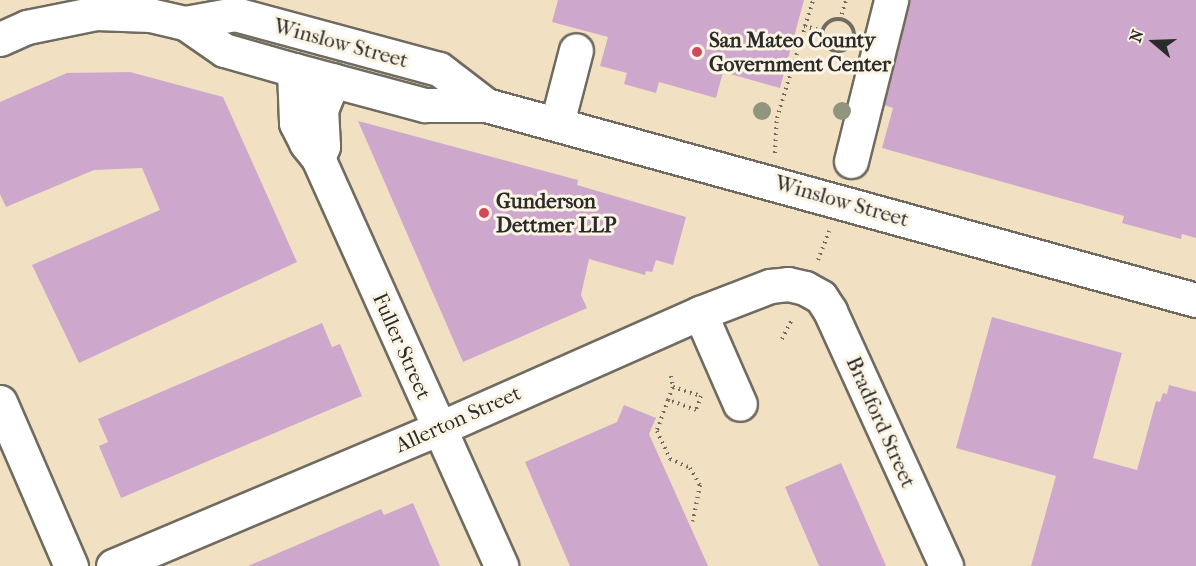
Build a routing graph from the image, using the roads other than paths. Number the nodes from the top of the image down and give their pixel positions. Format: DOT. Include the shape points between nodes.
graph roads {
  1 [pos="891,0"];
  2 [pos="189,12"];
  3 [pos="0,39"];
  4 [pos="576,50"];
  5 [pos="294,70"];
  6 [pos="333,80"];
  7 [pos="486,105"];
  8 [pos="556,123"];
  9 [pos="318,158"];
  10 [pos="851,161"];
  11 [pos="810,278"];
  12 [pos="1196,300"];
  13 [pos="700,313"];
  14 [pos="0,402"];
  15 [pos="740,404"];
  16 [pos="438,429"];
  17 [pos="71,566"];
  18 [pos="113,566"];
  19 [pos="501,566"];
  20 [pos="946,566"];
  1 -- 10 [label="street"];
  2 -- 3 [label="street, Winslow Street" via="96,13 27,27"];
  2 -- 5 [label="street, Winslow Street" via="224,50"];
  2 -- 7 [label="street, Winslow Street" via="235,14 439,69"];
  4 -- 8 [label="street"];
  5 -- 6 [label="street, Winslow Street"];
  5 -- 9 [label="street, Fuller Street" via="296,123"];
  6 -- 7 [label="street, Winslow Street" via="425,105"];
  6 -- 9 [label="street" via="321,110 323,146"];
  7 -- 8 [label="street, Winslow Street"];
  8 -- 12 [label="street, Winslow Street"];
  9 -- 16 [label="street, Fuller Street"];
  11 -- 13 [label="street, Allerton Street" via="770,286"];
  11 -- 20 [label="street, Bradford Street" via="830,311"];
  13 -- 15 [label="street"];
  13 -- 16 [label="street, Allerton Street"];
  14 -- 17 [label="street"];
  16 -- 18 [label="street, Allerton Street"];
  16 -- 19 [label="street, Fuller Street"];
}
